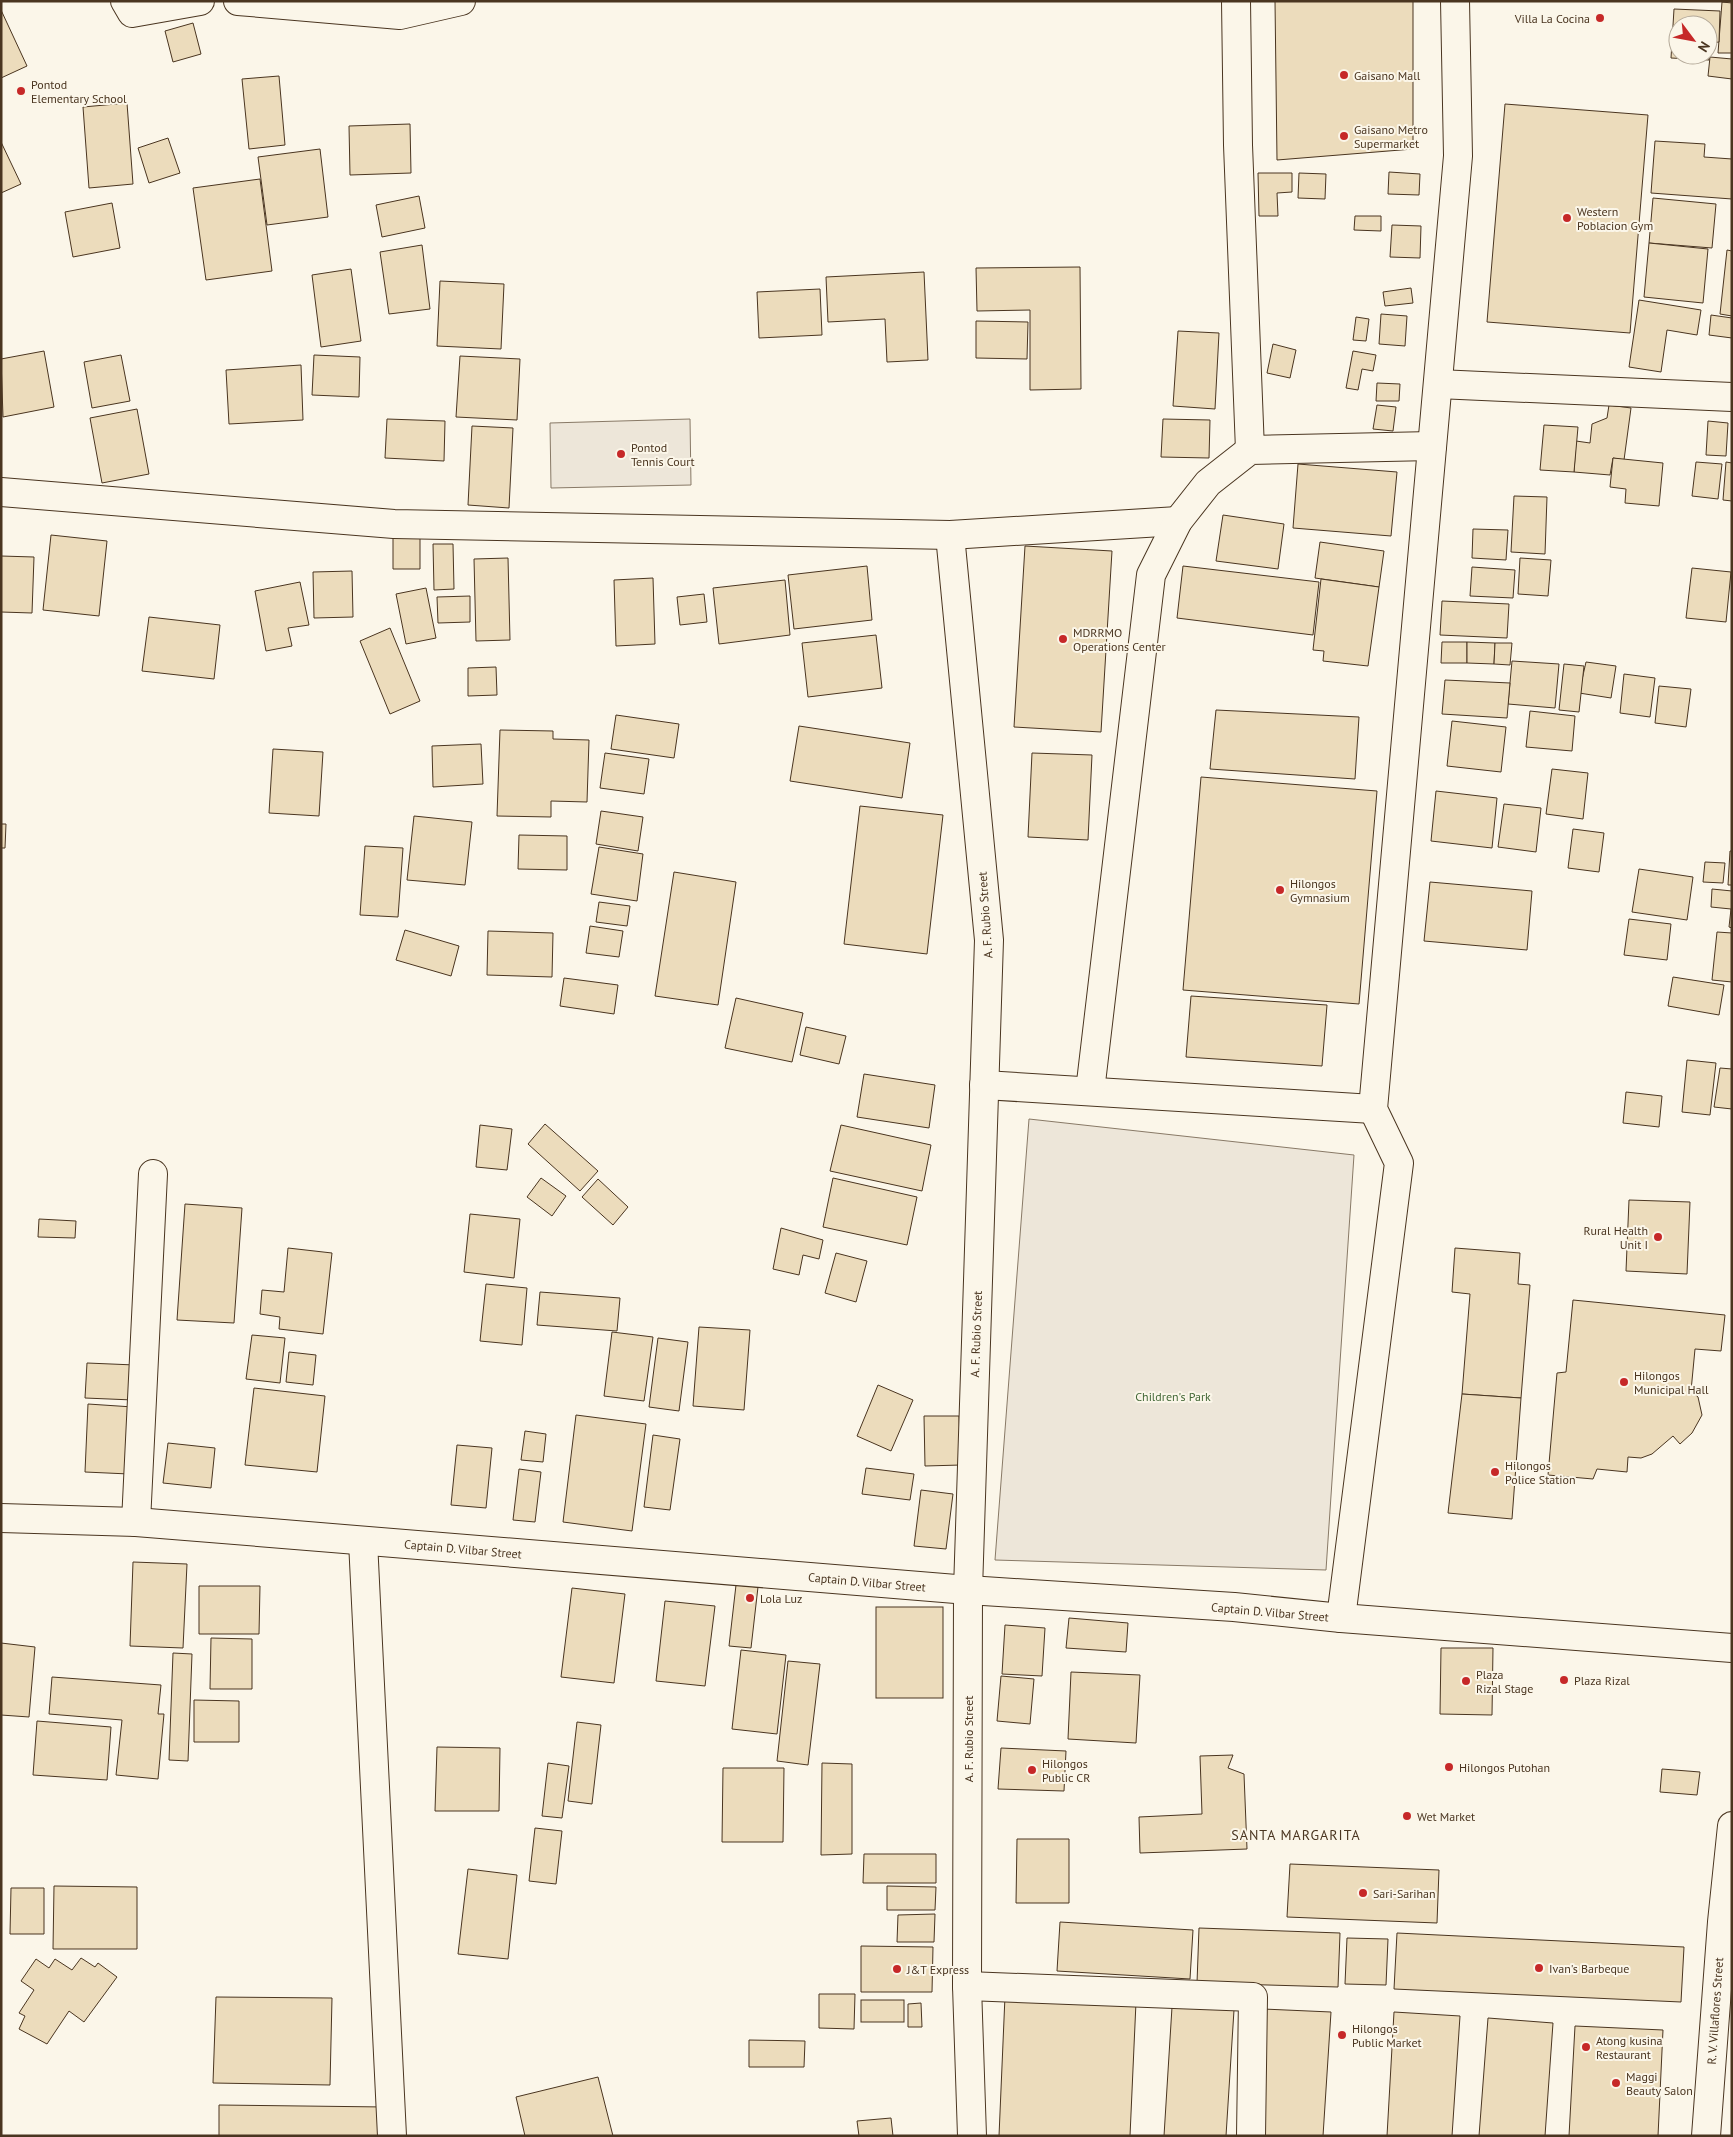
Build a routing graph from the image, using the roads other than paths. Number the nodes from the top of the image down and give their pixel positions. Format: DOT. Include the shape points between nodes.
graph roads {
  1 [pos="125,1"];
  2 [pos="200,1"];
  3 [pos="238,1"];
  4 [pos="461,1"];
  5 [pos="1236,1"];
  6 [pos="1455,1"];
  7 [pos="282,3"];
  8 [pos="397,8"];
  9 [pos="1438,384"];
  10 [pos="1732,397"];
  11 [pos="1432,446"];
  12 [pos="1250,450"];
  13 [pos="1,492"];
  14 [pos="1178,521"];
  15 [pos="950,535"];
  16 [pos="984,1085"];
  17 [pos="1090,1092"];
  18 [pos="1373,1109"];
  19 [pos="153,1174"];
  20 [pos="1,1518"];
  21 [pos="136,1522"];
  22 [pos="363,1541"];
  23 [pos="968,1590"];
  24 [pos="1341,1618"];
  25 [pos="1732,1648"];
  26 [pos="1732,1826"];
  27 [pos="967,1986"];
  28 [pos="392,2136"];
  29 [pos="972,2136"];
  30 [pos="1251,2136"];
  31 [pos="1706,2136"];
  1 -- 2 [label="street" via="132,13"];
  3 -- 7 [label="street"];
  4 -- 8 [label="street"];
  5 -- 12 [label="street"];
  6 -- 9 [label="street" via="1458,156"];
  7 -- 8 [label="street"];
  9 -- 10 [label="street"];
  9 -- 11 [label="street"];
  11 -- 12 [label="street"];
  11 -- 18 [label="street"];
  12 -- 14 [label="street" via="1208,483"];
  13 -- 15 [label="street" via="394,524"];
  14 -- 15 [label="street"];
  14 -- 17 [label="street" via="1151,575"];
  15 -- 16 [label="street, A. F. Rubio Street" via="989,940"];
  16 -- 17 [label="street"];
  16 -- 23 [label="street, A. F. Rubio Street"];
  17 -- 18 [label="street"];
  18 -- 24 [label="street" via="1399,1163"];
  19 -- 21 [label="street"];
  20 -- 21 [label="street, Captain D. Vilbar Street"];
  21 -- 22 [label="street, Captain D. Vilbar Street"];
  22 -- 23 [label="street, Captain D. Vilbar Street"];
  22 -- 28 [label="street"];
  23 -- 24 [label="street, Captain D. Vilbar Street" via="1234,1607"];
  23 -- 27 [label="street, A. F. Rubio Street"];
  24 -- 25 [label="street, Captain D. Vilbar Street"];
  26 -- 31 [label="street, R. V. Villaflores Street"];
  27 -- 29 [label="street, A. F. Rubio Street"];
  27 -- 30 [label="street" via="1253,1997"];
}
